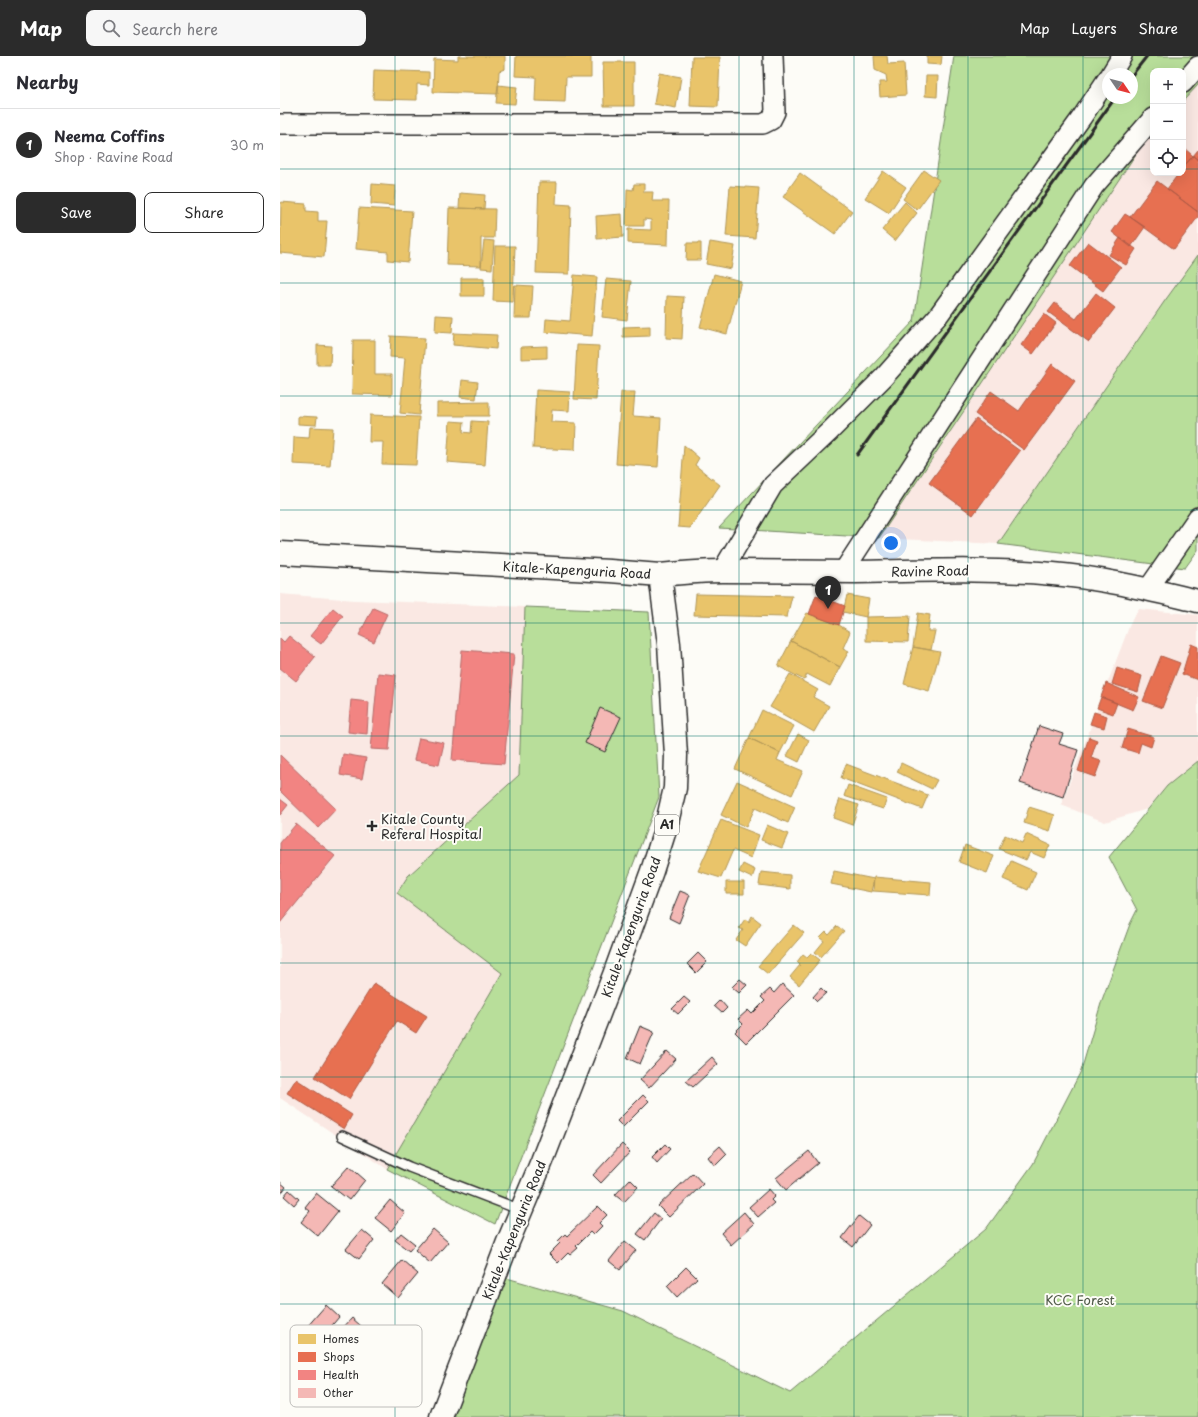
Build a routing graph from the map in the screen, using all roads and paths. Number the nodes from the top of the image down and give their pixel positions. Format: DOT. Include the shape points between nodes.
graph roads {
  1 [pos="773,56"];
  2 [pos="1122,56"];
  3 [pos="1198,66"];
  4 [pos="1114,68"];
  5 [pos="1186,80"];
  6 [pos="1102,87"];
  7 [pos="1150,121"];
  8 [pos="280,124"];
  9 [pos="1198,517"];
  10 [pos="280,553"];
  11 [pos="722,571"];
  12 [pos="843,572"];
  13 [pos="660,575"];
  14 [pos="1148,589"];
  15 [pos="1198,601"];
  16 [pos="342,1136"];
  17 [pos="521,1210"];
  18 [pos="441,1417"];
  1 -- 8 [label="street" via="775,112 771,120 763,124"];
  2 -- 4 [label="street"];
  3 -- 5 [label="street"];
  6 -- 11 [label="street" via="938,316 883,378 773,485"];
  7 -- 12 [label="street" via="1094,186"];
  9 -- 14 [label="street"];
  10 -- 13 [label="main road, Kitale-Kapenguria Road"];
  11 -- 12 [label="main road, Ravine Road"];
  11 -- 13 [label="main road, Ravine Road"];
  12 -- 14 [label="main road, Ravine Road" via="961,570 1054,574"];
  13 -- 17 [label="main road, Kitale-Kapenguria Road / A1" via="669,644 676,755 675,788 652,871"];
  14 -- 15 [label="main road, Ravine Road"];
  16 -- 17 [label="lane" via="409,1167"];
  17 -- 18 [label="main road, Kitale-Kapenguria Road / A1"];
}
